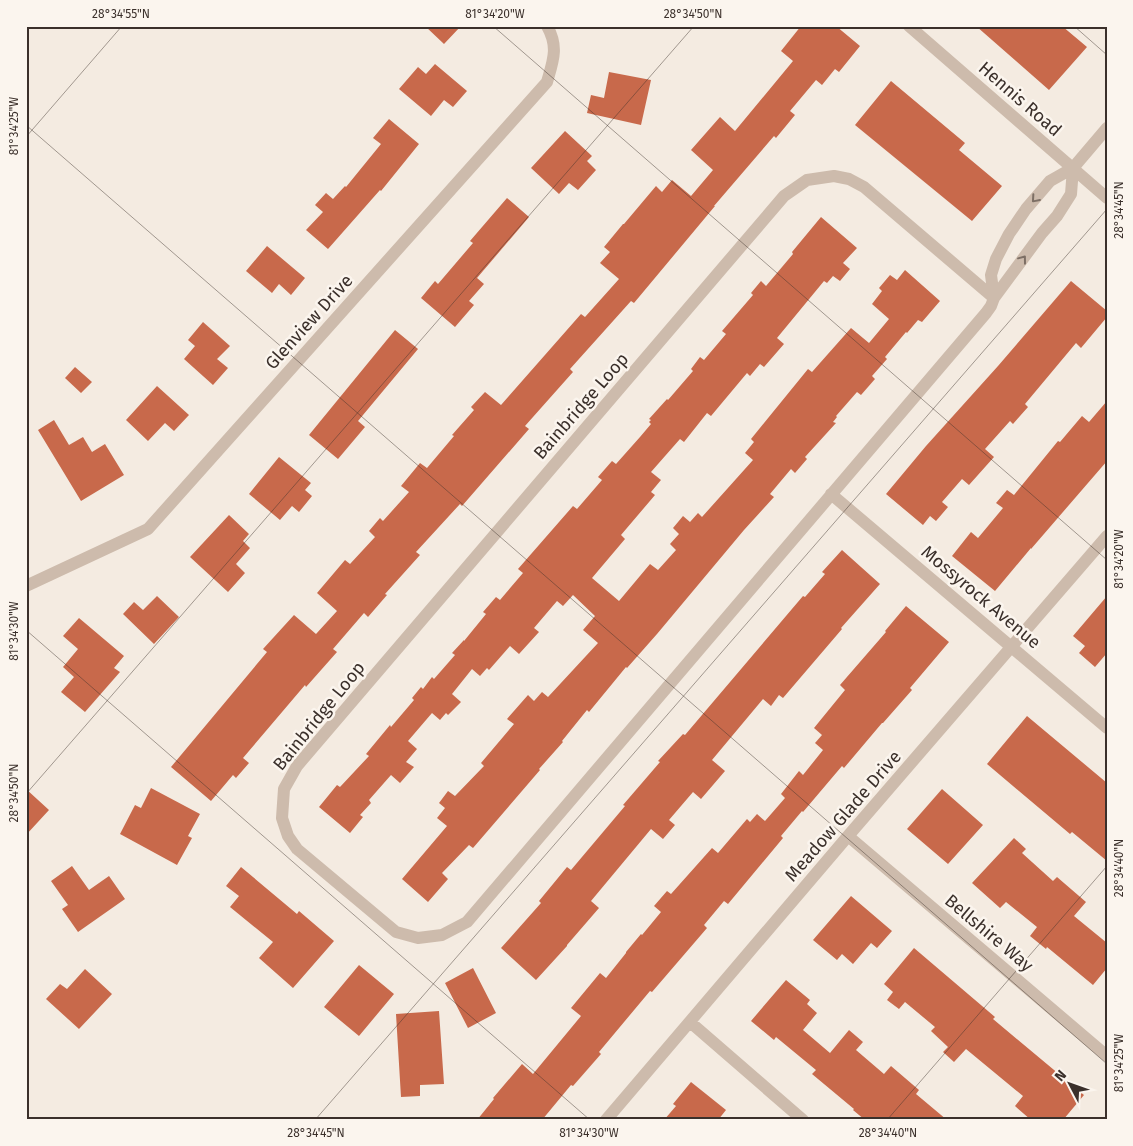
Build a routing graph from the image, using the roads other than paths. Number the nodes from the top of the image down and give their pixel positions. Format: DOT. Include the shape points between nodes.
graph roads {
  1 [pos="547,26"];
  2 [pos="909,26"];
  3 [pos="1107,128"];
  4 [pos="1073,168"];
  5 [pos="1107,198"];
  6 [pos="994,298"];
  7 [pos="831,494"];
  8 [pos="1107,536"];
  9 [pos="26,586"];
  10 [pos="1011,646"];
  11 [pos="1107,728"];
  12 [pos="848,836"];
  13 [pos="690,1022"];
  14 [pos="1107,1056"];
  15 [pos="606,1120"];
  16 [pos="803,1120"];
  1 -- 9 [label="street, Glenview Drive" via="552,34 555,56 548,82 148,529"];
  2 -- 4 [label="street, Hennis Road"];
  3 -- 4 [label="street"];
  4 -- 5 [label="street, Hennis Road"];
  6 -- 4 [label="street, Bainbridge Loop, one-way" via="1071,194"];
  4 -- 6 [label="street, one-way" via="1050,181 1009,234 991,276"];
  6 -- 7 [label="street, Bainbridge Loop" via="986,313"];
  6 -- 7 [label="street, Bainbridge Loop" via="864,187 849,179 834,176 806,180 784,196 297,766 284,789 282,818 288,836 297,849 396,932 418,938 442,935 467,922"];
  7 -- 10 [label="street, Mossyrock Avenue"];
  8 -- 10 [label="street, Meadow Glade Drive"];
  10 -- 11 [label="street, Mossyrock Avenue"];
  10 -- 12 [label="street, Meadow Glade Drive"];
  12 -- 13 [label="street, Meadow Glade Drive"];
  12 -- 14 [label="street, Bellshire Way"];
  13 -- 15 [label="street, Meadow Glade Drive"];
  13 -- 16 [label="street"];
}
